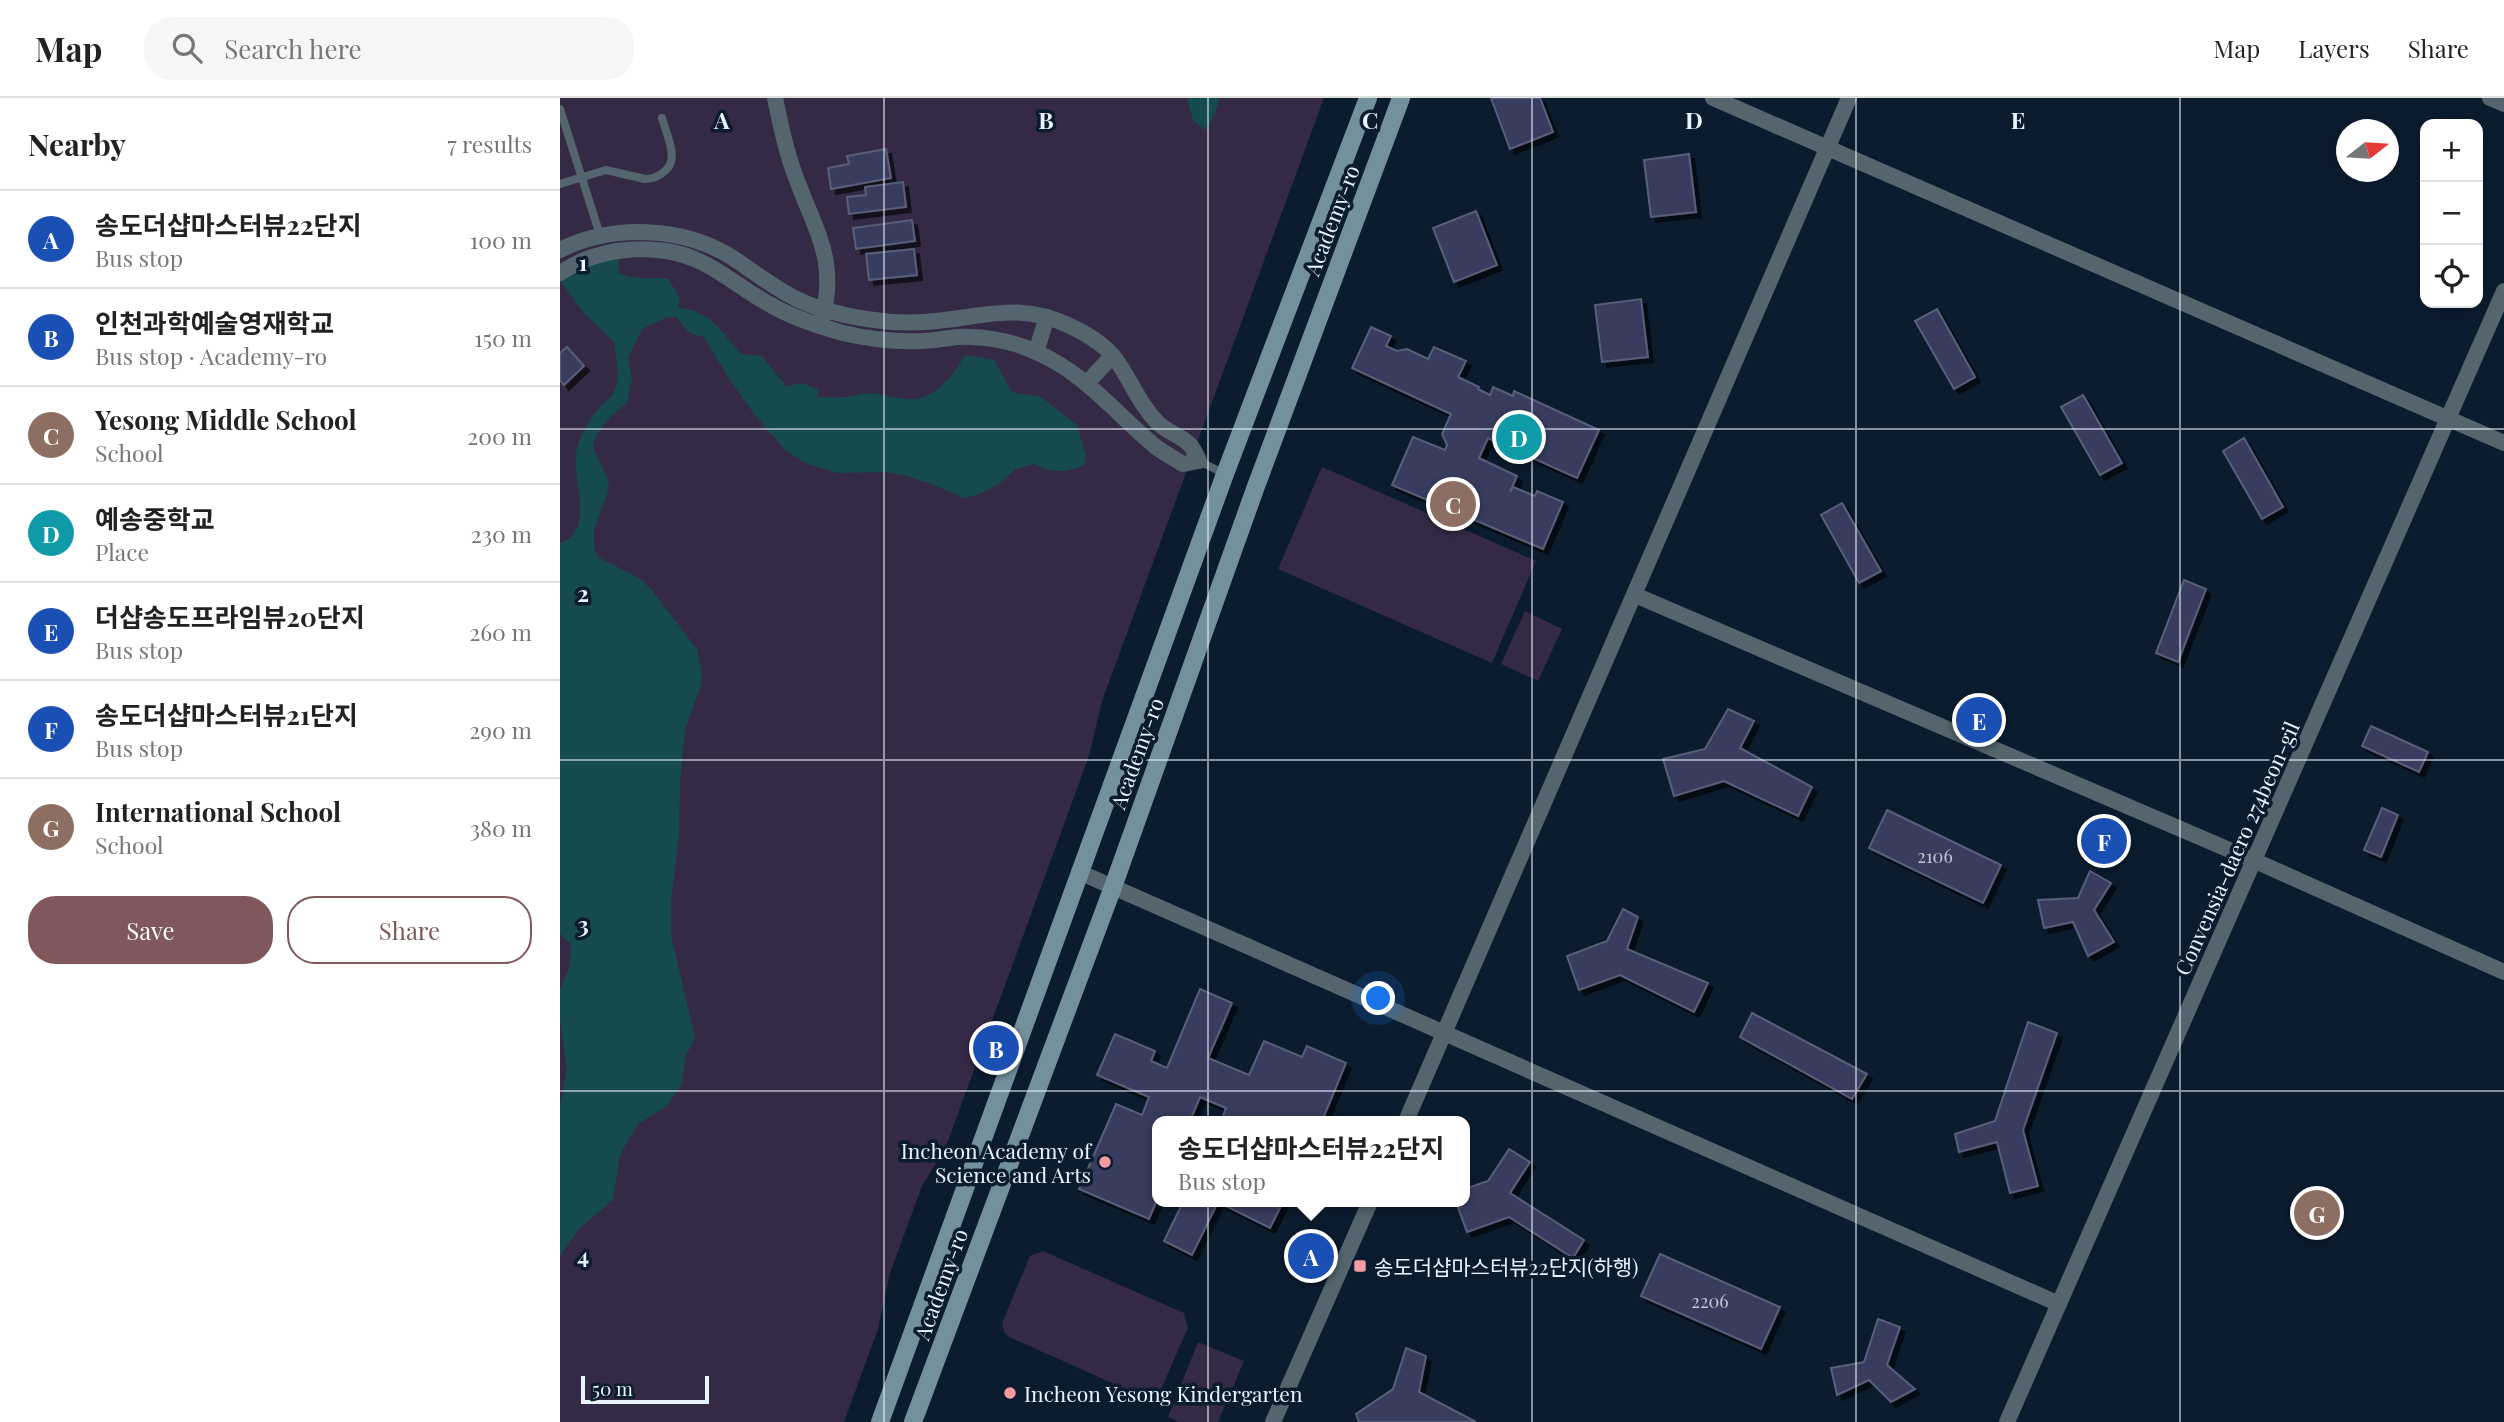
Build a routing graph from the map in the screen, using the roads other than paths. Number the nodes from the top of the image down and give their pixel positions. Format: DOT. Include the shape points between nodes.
graph roads {
  1 [pos="775,98"];
  2 [pos="1368,98"];
  3 [pos="1401,98"];
  4 [pos="1713,98"];
  5 [pos="1849,98"];
  6 [pos="2490,98"];
  7 [pos="2504,104"];
  8 [pos="560,109"];
  9 [pos="662,118"];
  10 [pos="1826,149"];
  11 [pos="581,177"];
  12 [pos="560,184"];
  13 [pos="600,235"];
  14 [pos="560,250"];
  15 [pos="604,254"];
  16 [pos="560,273"];
  17 [pos="2504,291"];
  18 [pos="1047,317"];
  19 [pos="822,318"];
  20 [pos="1037,352"];
  21 [pos="1112,356"];
  22 [pos="1088,382"];
  23 [pos="2447,418"];
  24 [pos="2504,443"];
  25 [pos="1199,461"];
  26 [pos="1225,474"];
  27 [pos="1635,595"];
  28 [pos="2253,860"];
  29 [pos="1079,872"];
  30 [pos="1113,887"];
  31 [pos="2504,972"];
  32 [pos="1445,1033"];
  33 [pos="1408,1116"];
  34 [pos="1368,1207"];
  35 [pos="2059,1304"];
  36 [pos="880,1422"];
  37 [pos="913,1422"];
  38 [pos="1273,1422"];
  39 [pos="2007,1422"];
  1 -- 19 [label="street" via="797,182 823,243 828,288"];
  2 -- 26 [label="main road, Academy-ro"];
  3 -- 30 [label="main road, Academy-ro"];
  4 -- 10 [label="street"];
  5 -- 10 [label="street"];
  6 -- 7 [label="street"];
  8 -- 11 [label="lane"];
  9 -- 11 [label="lane" via="673,158 661,175 645,179 606,170"];
  10 -- 23 [label="street"];
  10 -- 27 [label="street"];
  11 -- 12 [label="lane"];
  11 -- 13 [label="lane"];
  13 -- 14 [label="street"];
  13 -- 15 [label="street"];
  13 -- 19 [label="street" via="670,234 707,246"];
  15 -- 16 [label="street"];
  15 -- 19 [label="street" via="652,250 686,255 707,263 769,305"];
  17 -- 23 [label="street, Convensia-daero 274beon-gil"];
  18 -- 19 [label="street" via="1014,311 890,323"];
  18 -- 20 [label="street"];
  18 -- 21 [label="street" via="1086,335"];
  19 -- 20 [label="street" via="845,333 887,341 986,338"];
  20 -- 22 [label="street"];
  21 -- 22 [label="street"];
  21 -- 25 [label="street" via="1145,410 1191,446"];
  22 -- 25 [label="street" via="1157,447 1183,464"];
  23 -- 24 [label="street"];
  23 -- 28 [label="street, Convensia-daero 274beon-gil"];
  25 -- 26 [label="lane"];
  26 -- 29 [label="main road, Academy-ro"];
  27 -- 28 [label="street"];
  27 -- 32 [label="street"];
  28 -- 31 [label="street"];
  28 -- 35 [label="street, Convensia-daero 274beon-gil"];
  29 -- 30 [label="street"];
  29 -- 36 [label="main road, Academy-ro"];
  30 -- 32 [label="street"];
  30 -- 37 [label="main road, Academy-ro"];
  32 -- 33 [label="street"];
  32 -- 35 [label="street"];
  34 -- 38 [label="street"];
  35 -- 39 [label="street, Convensia-daero 274beon-gil"];
}
